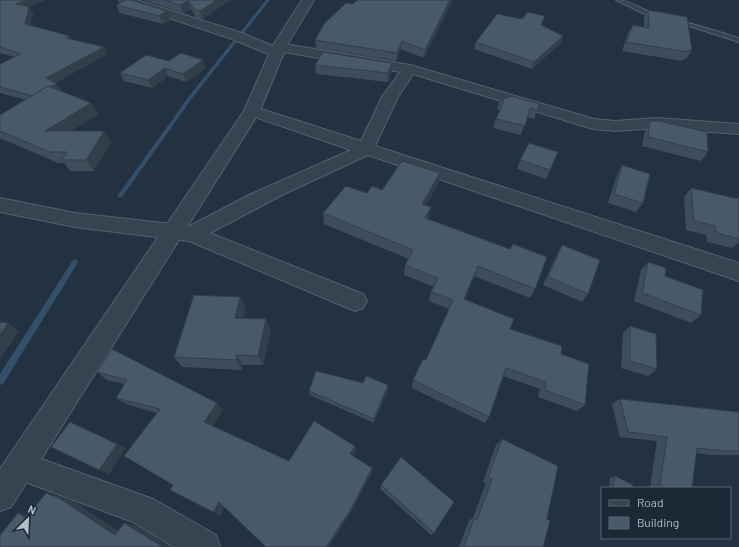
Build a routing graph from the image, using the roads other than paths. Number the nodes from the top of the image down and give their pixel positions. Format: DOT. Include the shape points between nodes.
graph roads {
  1 [pos="124,0"];
  2 [pos="308,0"];
  3 [pos="619,0"];
  4 [pos="739,40"];
  5 [pos="279,50"];
  6 [pos="410,69"];
  7 [pos="252,112"];
  8 [pos="739,129"];
  9 [pos="365,150"];
  10 [pos="0,205"];
  11 [pos="184,233"];
  12 [pos="739,272"];
  13 [pos="355,301"];
  14 [pos="19,466"];
  15 [pos="0,496"];
  16 [pos="204,547"];
  1 -- 5 [label="street"];
  2 -- 5 [label="street"];
  3 -- 4 [label="lane" via="649,14"];
  5 -- 6 [label="street"];
  5 -- 7 [label="street"];
  6 -- 8 [label="street" via="593,124 614,126 657,123"];
  6 -- 9 [label="street" via="402,77 382,111"];
  7 -- 9 [label="street"];
  7 -- 11 [label="street"];
  9 -- 11 [label="street"];
  9 -- 12 [label="street"];
  10 -- 11 [label="street" via="75,220"];
  11 -- 13 [label="street"];
  11 -- 14 [label="street"];
  14 -- 15 [label="street"];
  14 -- 16 [label="street" via="142,510"];
}
